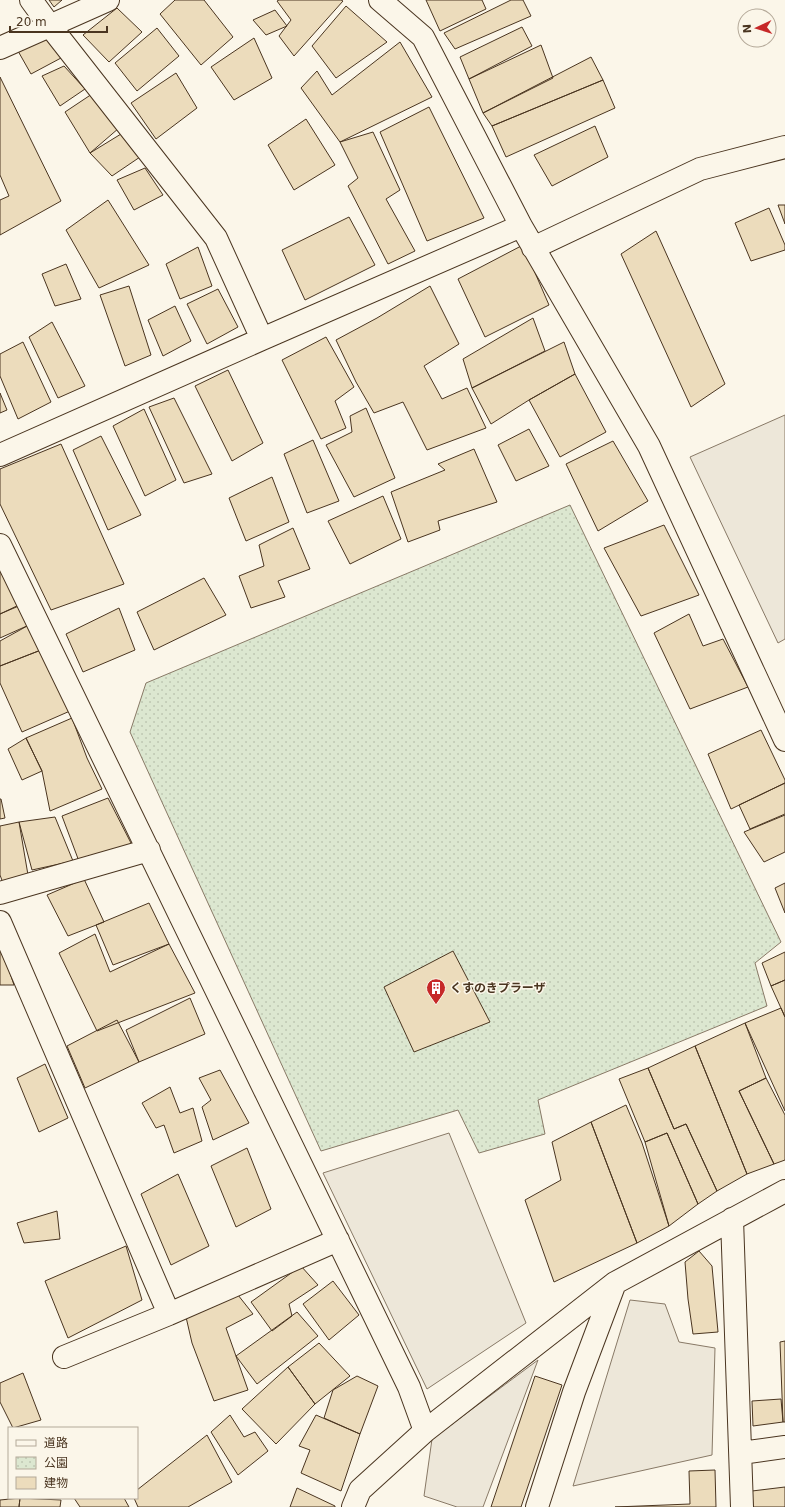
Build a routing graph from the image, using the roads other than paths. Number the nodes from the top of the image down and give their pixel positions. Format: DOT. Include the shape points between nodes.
graph roads {
  1 [pos="31,0"];
  2 [pos="108,0"];
  3 [pos="380,0"];
  4 [pos="50,26"];
  5 [pos="0,48"];
  6 [pos="785,147"];
  7 [pos="521,226"];
  8 [pos="533,248"];
  9 [pos="262,339"];
  10 [pos="0,455"];
  11 [pos="0,545"];
  12 [pos="785,740"];
  13 [pos="149,850"];
  14 [pos="0,893"];
  15 [pos="0,922"];
  16 [pos="785,1191"];
  17 [pos="732,1219"];
  18 [pos="338,1240"];
  19 [pos="615,1282"];
  20 [pos="169,1314"];
  21 [pos="64,1357"];
  22 [pos="426,1431"];
  23 [pos="785,1447"];
  24 [pos="741,1453"];
  25 [pos="353,1507"];
  26 [pos="537,1507"];
  27 [pos="742,1507"];
  1 -- 4 [label="street"];
  2 -- 4 [label="street"];
  3 -- 7 [label="street" via="424,37"];
  4 -- 5 [label="street"];
  4 -- 9 [label="street" via="216,238"];
  6 -- 8 [label="street" via="700,169"];
  7 -- 8 [label="street"];
  7 -- 9 [label="street"];
  8 -- 12 [label="street" via="649,446"];
  9 -- 10 [label="street"];
  11 -- 13 [label="street"];
  13 -- 14 [label="street"];
  13 -- 18 [label="street"];
  15 -- 20 [label="street"];
  16 -- 17 [label="street"];
  17 -- 19 [label="street"];
  17 -- 24 [label="street"];
  18 -- 20 [label="street"];
  18 -- 22 [label="street" via="409,1387"];
  19 -- 22 [label="street"];
  19 -- 26 [label="street" via="574,1392"];
  20 -- 21 [label="street"];
  22 -- 25 [label="street" via="360,1490"];
  23 -- 24 [label="street"];
  24 -- 27 [label="street"];
}
